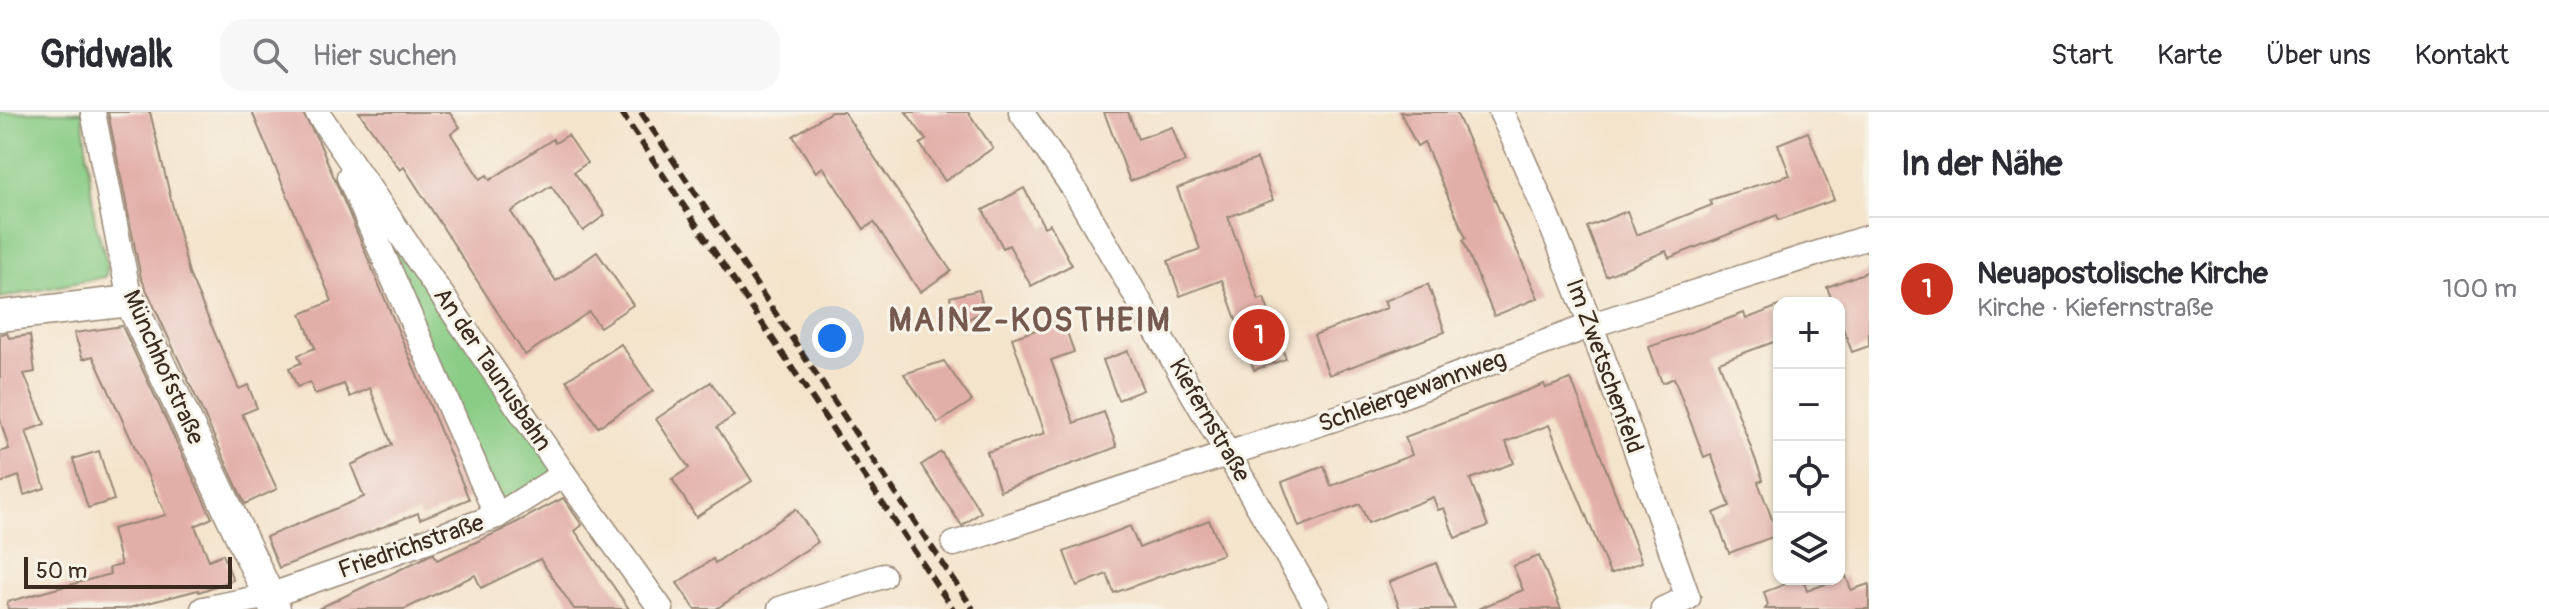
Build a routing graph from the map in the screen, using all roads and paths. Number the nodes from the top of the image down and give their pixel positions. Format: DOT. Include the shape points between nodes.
graph roads {
  1 [pos="93,112"];
  2 [pos="1021,112"];
  3 [pos="1501,112"];
  4 [pos="322,120"];
  5 [pos="1869,237"];
  6 [pos="130,301"];
  7 [pos="0,316"];
  8 [pos="1592,325"];
  9 [pos="1230,453"];
  10 [pos="564,474"];
  11 [pos="497,516"];
  12 [pos="954,544"];
  13 [pos="883,576"];
  14 [pos="272,602"];
  15 [pos="203,609"];
  16 [pos="661,609"];
  17 [pos="780,609"];
  18 [pos="1318,609"];
  19 [pos="1663,609"];
  1 -- 6 [label="street, Münchhofstraße"];
  2 -- 9 [label="street, Kiefernstraße" via="1074,189"];
  3 -- 8 [label="street, Im Zwetschenfeld"];
  4 -- 10 [label="street, An der Taunusbahn"];
  4 -- 11 [label="street, An der Taunusbahn"];
  5 -- 8 [label="street, Schleiergewannweg"];
  6 -- 7 [label="street"];
  6 -- 14 [label="street, Münchhofstraße"];
  8 -- 9 [label="street, Schleiergewannweg"];
  8 -- 19 [label="street, Im Zwetschenfeld" via="1688,598"];
  9 -- 12 [label="street, Schleiergewannweg"];
  9 -- 18 [label="street, Kiefernstraße"];
  10 -- 11 [label="street, Friedrichstraße"];
  10 -- 16 [label="street, An der Taunusbahn"];
  11 -- 14 [label="street, Friedrichstraße"];
  13 -- 17 [label="street"];
  14 -- 15 [label="street, Friedrichstraße"];
}
